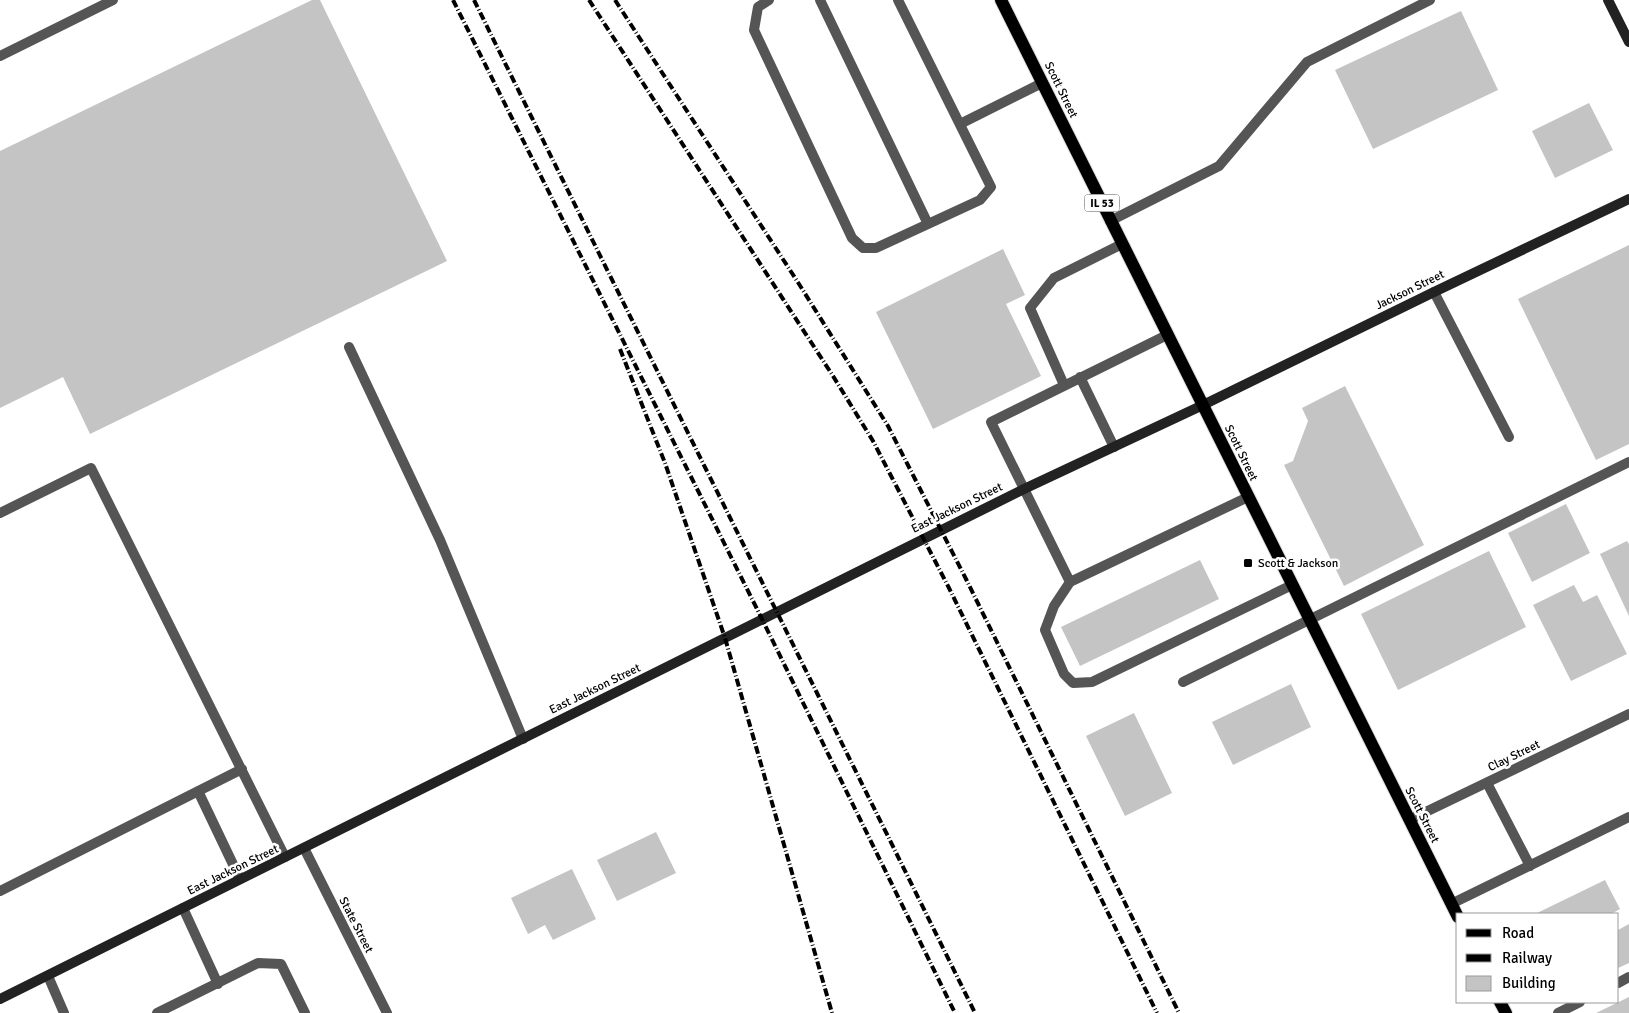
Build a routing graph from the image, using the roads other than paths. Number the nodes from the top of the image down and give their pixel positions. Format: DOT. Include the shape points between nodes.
graph roads {
  1 [pos="113,0"];
  2 [pos="769,0"];
  3 [pos="820,0"];
  4 [pos="898,0"];
  5 [pos="1001,0"];
  6 [pos="1430,0"];
  7 [pos="1608,0"];
  8 [pos="1628,38"];
  9 [pos="0,56"];
  10 [pos="1042,83"];
  11 [pos="960,124"];
  12 [pos="1629,199"];
  13 [pos="1110,221"];
  14 [pos="928,224"];
  15 [pos="1122,244"];
  16 [pos="1434,292"];
  17 [pos="1167,335"];
  18 [pos="349,347"];
  19 [pos="1080,377"];
  20 [pos="1064,385"];
  21 [pos="1203,406"];
  22 [pos="1509,437"];
  23 [pos="1114,447"];
  24 [pos="1629,462"];
  25 [pos="1024,489"];
  26 [pos="1248,497"];
  27 [pos="0,513"];
  28 [pos="1070,582"];
  29 [pos="1292,586"];
  30 [pos="1309,620"];
  31 [pos="1183,682"];
  32 [pos="1629,714"];
  33 [pos="523,739"];
  34 [pos="242,769"];
  35 [pos="1487,783"];
  36 [pos="198,791"];
  37 [pos="1629,817"];
  38 [pos="1409,820"];
  39 [pos="304,848"];
  40 [pos="285,857"];
  41 [pos="1530,866"];
  42 [pos="240,879"];
  43 [pos="0,891"];
  44 [pos="1451,904"];
  45 [pos="183,908"];
  46 [pos="1456,913"];
  47 [pos="48,976"];
  48 [pos="218,984"];
  49 [pos="0,1000"];
  50 [pos="1578,1003"];
  51 [pos="64,1013"];
  52 [pos="157,1013"];
  53 [pos="305,1013"];
  54 [pos="387,1013"];
  55 [pos="1558,1013"];
  1 -- 9 [label="street"];
  2 -- 14 [label="street" via="758,7 754,30 852,238 863,248 876,248"];
  3 -- 14 [label="street"];
  4 -- 11 [label="street"];
  5 -- 10 [label="main road, Scott Street / IL 53"];
  6 -- 13 [label="street" via="1307,62 1219,166"];
  7 -- 8 [label="street"];
  10 -- 11 [label="street"];
  10 -- 13 [label="main road, Scott Street / IL 53"];
  11 -- 14 [label="street" via="991,187 980,200"];
  12 -- 16 [label="street, Jackson Street"];
  13 -- 15 [label="main road, Scott Street / IL 53"];
  15 -- 17 [label="main road, Scott Street / IL 53"];
  15 -- 20 [label="street" via="1054,278 1030,308"];
  16 -- 21 [label="street, Jackson Street"];
  16 -- 22 [label="street"];
  17 -- 19 [label="street"];
  17 -- 21 [label="main road, Scott Street / IL 53"];
  18 -- 33 [label="street" via="440,540"];
  19 -- 20 [label="street"];
  19 -- 23 [label="street"];
  20 -- 25 [label="street" via="991,422"];
  21 -- 23 [label="street, East Jackson Street"];
  21 -- 26 [label="main road, Scott Street"];
  23 -- 25 [label="street, East Jackson Street"];
  24 -- 30 [label="street"];
  25 -- 28 [label="street"];
  25 -- 33 [label="street, East Jackson Street"];
  26 -- 28 [label="street"];
  26 -- 29 [label="main road, Scott Street"];
  27 -- 34 [label="street" via="91,468"];
  28 -- 29 [label="street" via="1054,606 1045,630 1064,674 1073,683 1092,682"];
  29 -- 30 [label="main road, Scott Street"];
  30 -- 31 [label="street"];
  30 -- 38 [label="main road, Scott Street"];
  32 -- 35 [label="street, Clay Street"];
  33 -- 39 [label="street, East Jackson Street"];
  34 -- 36 [label="street"];
  34 -- 40 [label="street"];
  35 -- 38 [label="street, Clay Street"];
  35 -- 41 [label="street"];
  36 -- 42 [label="street"];
  36 -- 43 [label="street"];
  37 -- 41 [label="street"];
  38 -- 44 [label="main road, Scott Street"];
  39 -- 40 [label="street, East Jackson Street"];
  39 -- 54 [label="street, State Street"];
  40 -- 42 [label="street, East Jackson Street"];
  41 -- 44 [label="street"];
  42 -- 45 [label="street, East Jackson Street"];
  44 -- 46 [label="main road, Scott Street"];
  45 -- 47 [label="street, East Jackson Street"];
  45 -- 48 [label="street"];
  47 -- 49 [label="street, East Jackson Street"];
  47 -- 51 [label="street"];
  48 -- 52 [label="street"];
  48 -- 53 [label="street" via="258,963 282,964"];
  50 -- 55 [label="street"];
}
